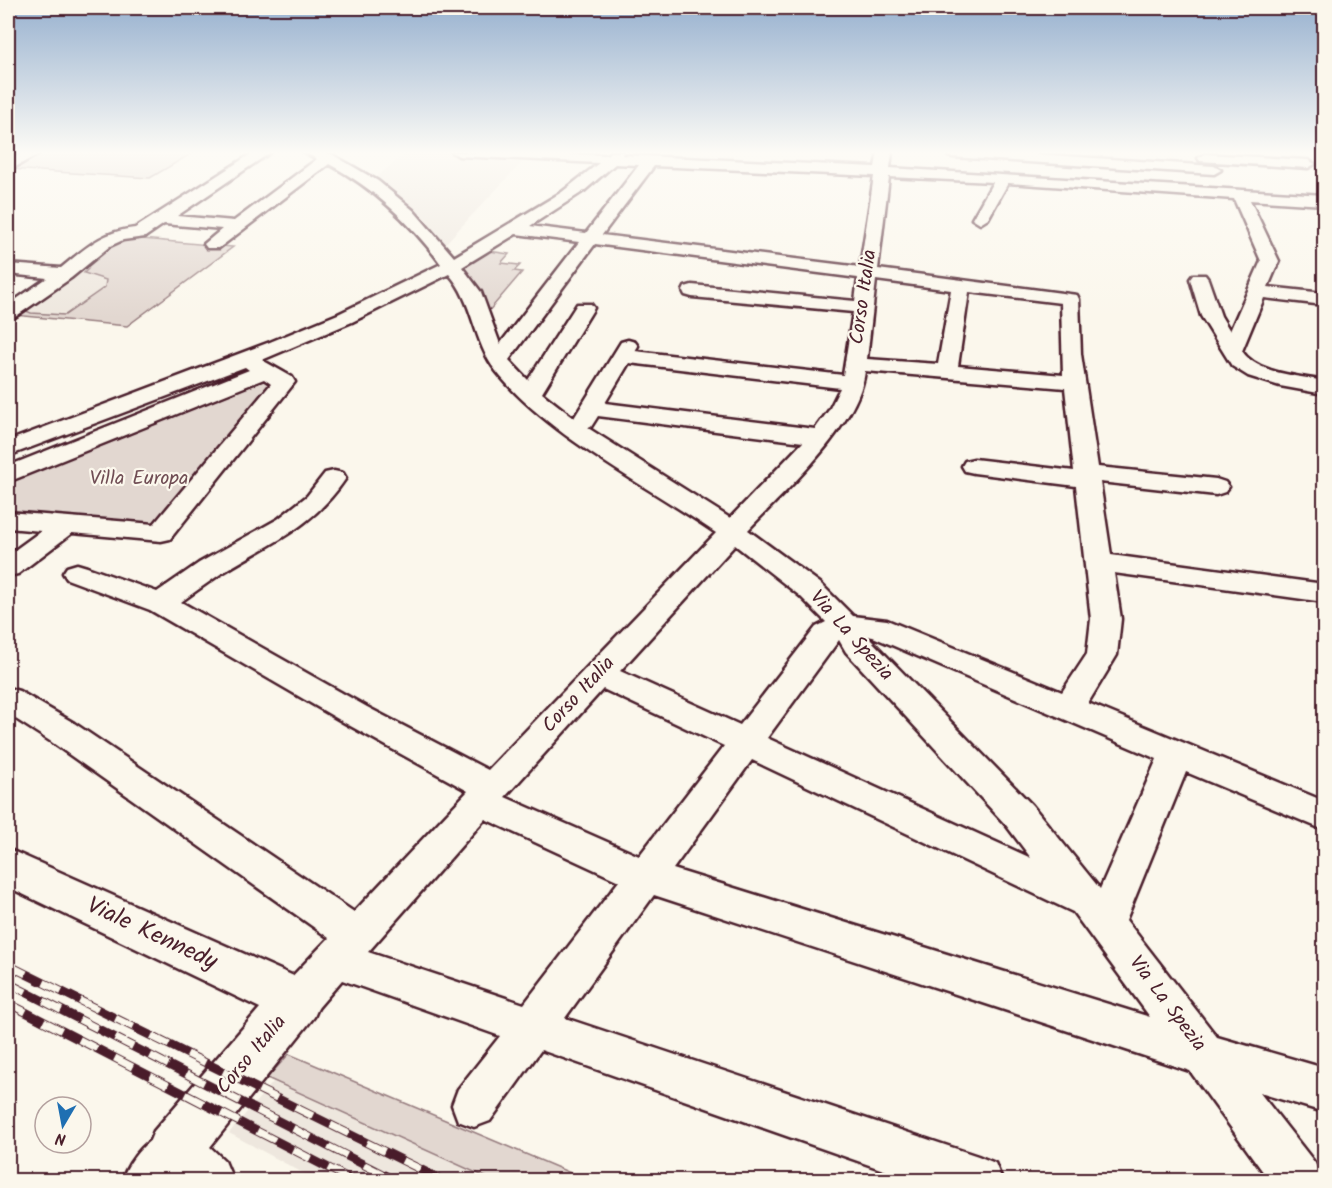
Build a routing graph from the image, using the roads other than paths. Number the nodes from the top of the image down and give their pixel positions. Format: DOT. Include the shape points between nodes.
graph roads {
  1 [pos="179,207"];
  2 [pos="258,207"];
  3 [pos="400,207"];
  4 [pos="548,207"];
  5 [pos="615,207"];
  6 [pos="877,207"];
  7 [pos="986,207"];
  8 [pos="1243,207"];
  9 [pos="161,219"];
  10 [pos="980,219"];
  11 [pos="238,225"];
  12 [pos="515,229"];
  13 [pos="592,239"];
  14 [pos="213,244"];
  15 [pos="453,266"];
  16 [pos="8,269"];
  17 [pos="867,273"];
  18 [pos="65,274"];
  19 [pos="1199,279"];
  20 [pos="962,285"];
  21 [pos="692,291"];
  22 [pos="1256,291"];
  23 [pos="1324,298"];
  24 [pos="862,307"];
  25 [pos="584,308"];
  26 [pos="8,313"];
  27 [pos="1232,351"];
  28 [pos="244,358"];
  29 [pos="499,359"];
  30 [pos="266,371"];
  31 [pos="947,371"];
  32 [pos="853,373"];
  33 [pos="1075,382"];
  34 [pos="1323,389"];
  35 [pos="530,394"];
  36 [pos="585,420"];
  37 [pos="821,437"];
  38 [pos="8,449"];
  39 [pos="974,466"];
  40 [pos="8,475"];
  41 [pos="1087,476"];
  42 [pos="334,478"];
  43 [pos="1216,487"];
  44 [pos="8,520"];
  45 [pos="66,525"];
  46 [pos="733,530"];
  47 [pos="1098,562"];
  48 [pos="8,568"];
  49 [pos="77,573"];
  50 [pos="1324,593"];
  51 [pos="160,603"];
  52 [pos="846,625"];
  53 [pos="599,674"];
  54 [pos="8,699"];
  55 [pos="1068,708"];
  56 [pos="747,741"];
  57 [pos="1176,754"];
  58 [pos="486,795"];
  59 [pos="1324,816"];
  60 [pos="8,867"];
  61 [pos="645,876"];
  62 [pos="1096,912"];
  63 [pos="345,947"];
  64 [pos="297,1001"];
  65 [pos="531,1028"];
  66 [pos="1206,1055"];
  67 [pos="1324,1090"];
  68 [pos="474,1105"];
  69 [pos="175,1170"];
  70 [pos="978,1180"];
  71 [pos="1298,1180"];
  1 -- 9 [label="street"];
  2 -- 11 [label="street"];
  3 -- 15 [label="street, Via La Spezia"];
  4 -- 12 [label="street"];
  5 -- 13 [label="street"];
  6 -- 17 [label="street, Corso Italia"];
  7 -- 10 [label="street"];
  8 -- 22 [label="street" via="1270,261"];
  9 -- 11 [label="street"];
  9 -- 18 [label="street" via="140,233 104,242"];
  11 -- 14 [label="street"];
  12 -- 13 [label="street"];
  12 -- 15 [label="street"];
  13 -- 17 [label="street"];
  13 -- 29 [label="street"];
  15 -- 28 [label="street" via="338,321"];
  15 -- 29 [label="street, Via La Spezia" via="467,284 492,351"];
  16 -- 18 [label="street"];
  17 -- 20 [label="street"];
  17 -- 24 [label="street, Corso Italia"];
  18 -- 26 [label="street"];
  19 -- 27 [label="street" via="1211,316"];
  20 -- 31 [label="street"];
  20 -- 33 [label="street" via="1070,299"];
  21 -- 24 [label="street"];
  22 -- 23 [label="street"];
  22 -- 27 [label="street"];
  24 -- 32 [label="street, Corso Italia"];
  25 -- 35 [label="street"];
  27 -- 34 [label="street" via="1239,362 1256,371"];
  28 -- 30 [label="street"];
  28 -- 38 [label="street"];
  29 -- 35 [label="street, Via La Spezia"];
  30 -- 40 [label="street"];
  30 -- 45 [label="street" via="284,382 162,533"];
  31 -- 32 [label="street"];
  31 -- 33 [label="street"];
  32 -- 36 [label="street" via="625,351"];
  32 -- 37 [label="street, Corso Italia" via="840,411"];
  33 -- 41 [label="street"];
  35 -- 36 [label="street, Via La Spezia"];
  36 -- 37 [label="street"];
  36 -- 46 [label="street, Via La Spezia"];
  37 -- 46 [label="street, Corso Italia"];
  39 -- 41 [label="street"];
  41 -- 43 [label="street"];
  41 -- 47 [label="street"];
  42 -- 51 [label="street" via="316,501 286,525 209,569"];
  44 -- 45 [label="street"];
  45 -- 48 [label="street"];
  46 -- 52 [label="street, Via La Spezia" via="816,593"];
  46 -- 53 [label="street, Corso Italia"];
  47 -- 50 [label="street"];
  47 -- 55 [label="street" via="1106,619 1102,655"];
  49 -- 51 [label="street"];
  51 -- 58 [label="street"];
  52 -- 55 [label="street" via="877,627"];
  52 -- 56 [label="street" via="827,634"];
  52 -- 62 [label="street, Via La Spezia" via="857,645 1018,815"];
  53 -- 56 [label="street"];
  53 -- 58 [label="street, Corso Italia"];
  54 -- 63 [label="street" via="62,732"];
  55 -- 57 [label="street"];
  56 -- 61 [label="street"];
  56 -- 62 [label="street"];
  57 -- 59 [label="street"];
  57 -- 62 [label="street"];
  58 -- 61 [label="street"];
  58 -- 63 [label="street, Corso Italia"];
  60 -- 64 [label="main road, Viale Kennedy"];
  61 -- 65 [label="street"];
  61 -- 66 [label="street"];
  62 -- 66 [label="street, Via La Spezia"];
  63 -- 64 [label="street, Corso Italia"];
  63 -- 65 [label="street"];
  64 -- 69 [label="main road, Corso Italia"];
  65 -- 68 [label="street"];
  65 -- 70 [label="street"];
  66 -- 67 [label="street"];
  66 -- 71 [label="street, Via La Spezia"];
}
